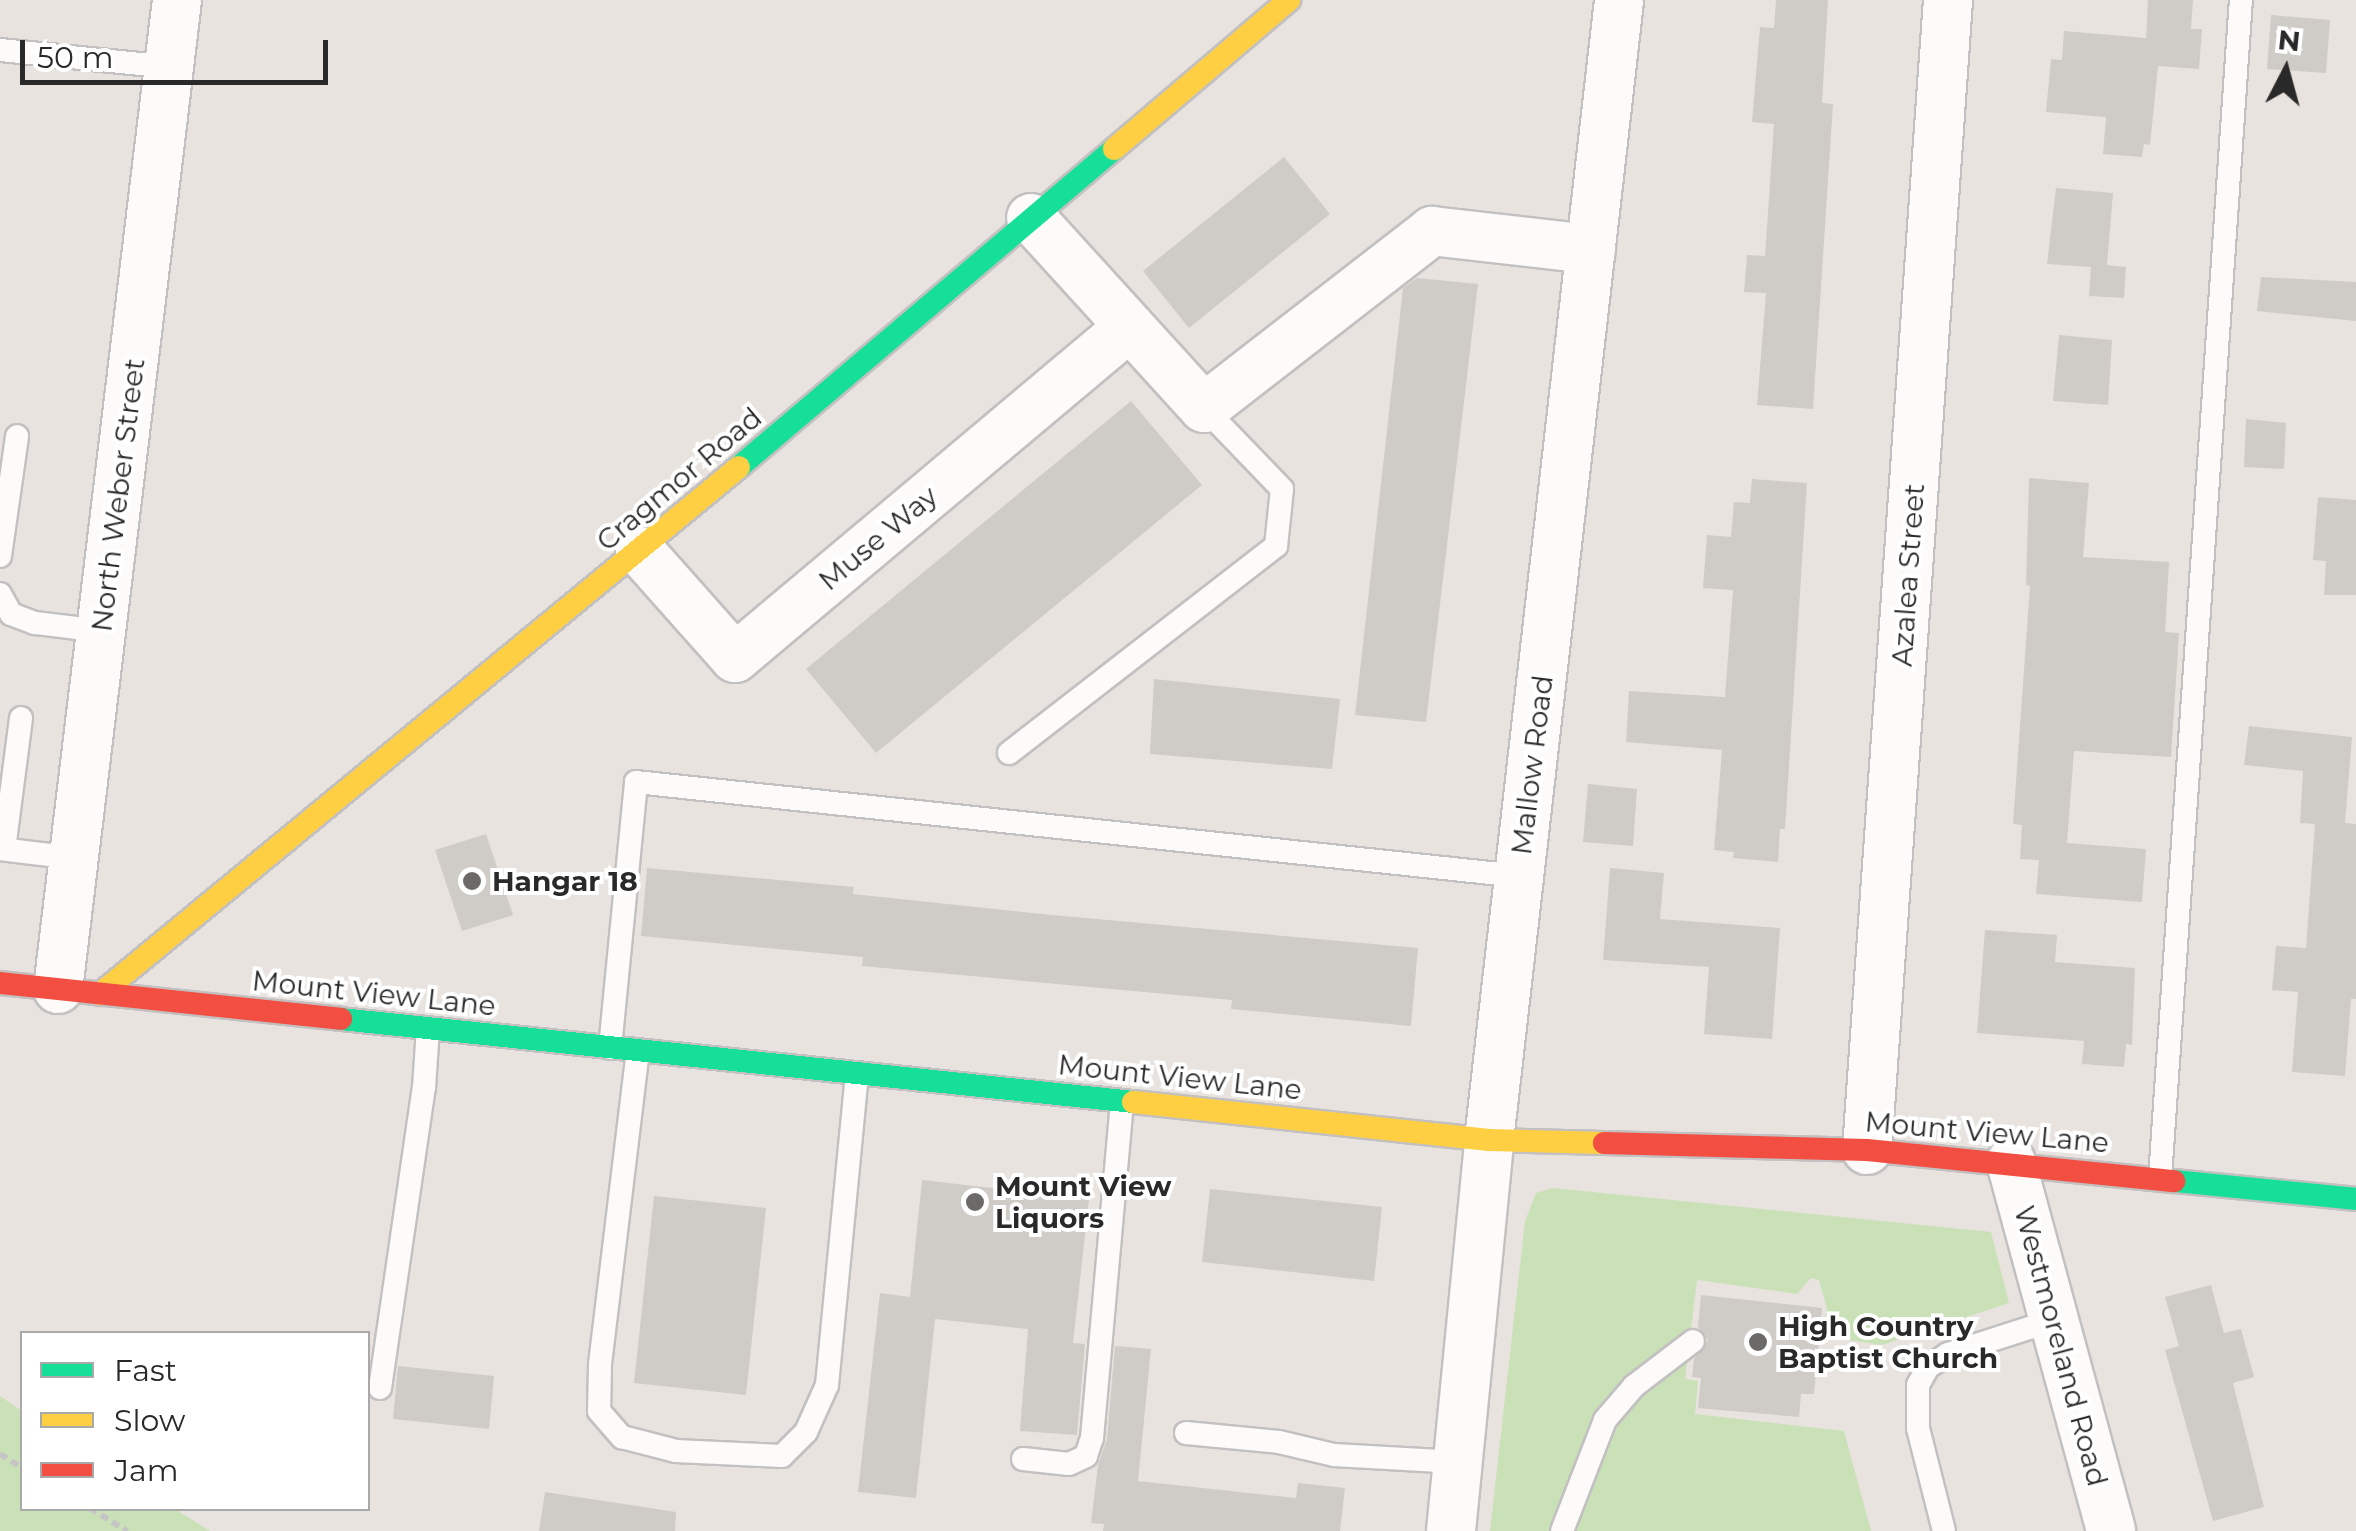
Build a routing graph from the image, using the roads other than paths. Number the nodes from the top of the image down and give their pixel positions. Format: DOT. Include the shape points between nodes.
graph roads {
  1 [pos="177,0"];
  2 [pos="1289,0"];
  3 [pos="1620,0"];
  4 [pos="1948,0"];
  5 [pos="2241,0"];
  6 [pos="0,50"];
  7 [pos="170,67"];
  8 [pos="1032,218"];
  9 [pos="1591,249"];
  10 [pos="1129,327"];
  11 [pos="1204,408"];
  12 [pos="17,436"];
  13 [pos="640,551"];
  14 [pos="0,556"];
  15 [pos="0,594"];
  16 [pos="102,630"];
  17 [pos="21,718"];
  18 [pos="1010,754"];
  19 [pos="2,849"];
  20 [pos="74,858"];
  21 [pos="1519,876"];
  22 [pos="0,984"];
  23 [pos="79,992"];
  24 [pos="428,1028"];
  25 [pos="610,1048"];
  26 [pos="638,1050"];
  27 [pos="857,1074"];
  28 [pos="1122,1101"];
  29 [pos="1489,1140"];
  30 [pos="1867,1150"];
  31 [pos="2012,1162"];
  32 [pos="2160,1178"];
  33 [pos="2356,1199"];
  34 [pos="2054,1320"];
  35 [pos="1693,1341"];
  36 [pos="380,1388"];
  37 [pos="1186,1432"];
  38 [pos="1022,1459"];
  39 [pos="1458,1462"];
  40 [pos="1451,1531"];
  41 [pos="1562,1531"];
  42 [pos="1944,1531"];
  43 [pos="2111,1531"];
  1 -- 7 [label="street, North Weber Street"];
  2 -- 8 [label="street, Cragmor Road"];
  3 -- 9 [label="street, Mallow Road"];
  4 -- 30 [label="street, Azalea Street"];
  5 -- 32 [label="lane"];
  6 -- 7 [label="lane"];
  7 -- 16 [label="street, North Weber Street"];
  8 -- 10 [label="street"];
  8 -- 13 [label="street, Cragmor Road"];
  9 -- 11 [label="street" via="1432,231"];
  9 -- 21 [label="street, Mallow Road"];
  10 -- 11 [label="street"];
  10 -- 13 [label="street, Muse Way" via="735,658"];
  11 -- 18 [label="lane" via="1282,489 1276,546"];
  12 -- 14 [label="lane"];
  13 -- 23 [label="street, Cragmor Road"];
  15 -- 16 [label="lane" via="12,614 34,623"];
  16 -- 20 [label="street, North Weber Street"];
  17 -- 19 [label="lane"];
  19 -- 20 [label="lane"];
  20 -- 23 [label="street, North Weber Street"];
  21 -- 25 [label="lane" via="636,782"];
  21 -- 29 [label="street, Mallow Road"];
  22 -- 23 [label="street, Mount View Lane"];
  23 -- 24 [label="street, Mount View Lane"];
  24 -- 25 [label="street, Mount View Lane"];
  24 -- 36 [label="lane"];
  25 -- 26 [label="street, Mount View Lane"];
  26 -- 27 [label="street, Mount View Lane"];
  26 -- 27 [label="lane" via="599,1411 622,1437 676,1451 782,1456 806,1432 827,1384"];
  27 -- 28 [label="street, Mount View Lane"];
  28 -- 29 [label="street, Mount View Lane"];
  28 -- 38 [label="lane" via="1092,1438 1086,1456 1069,1464"];
  29 -- 30 [label="street, Mount View Lane"];
  29 -- 39 [label="street, Mallow Road"];
  30 -- 31 [label="street, Mount View Lane"];
  31 -- 32 [label="street, Mount View Lane"];
  31 -- 34 [label="street, Westmoreland Road"];
  32 -- 33 [label="street, Mount View Lane"];
  34 -- 42 [label="lane" via="1948,1354 1928,1367 1918,1385 1918,1428"];
  34 -- 43 [label="street, Westmoreland Road"];
  35 -- 41 [label="lane" via="1634,1386 1605,1420"];
  37 -- 39 [label="lane" via="1334,1455"];
  39 -- 40 [label="street, Mallow Road"];
}
